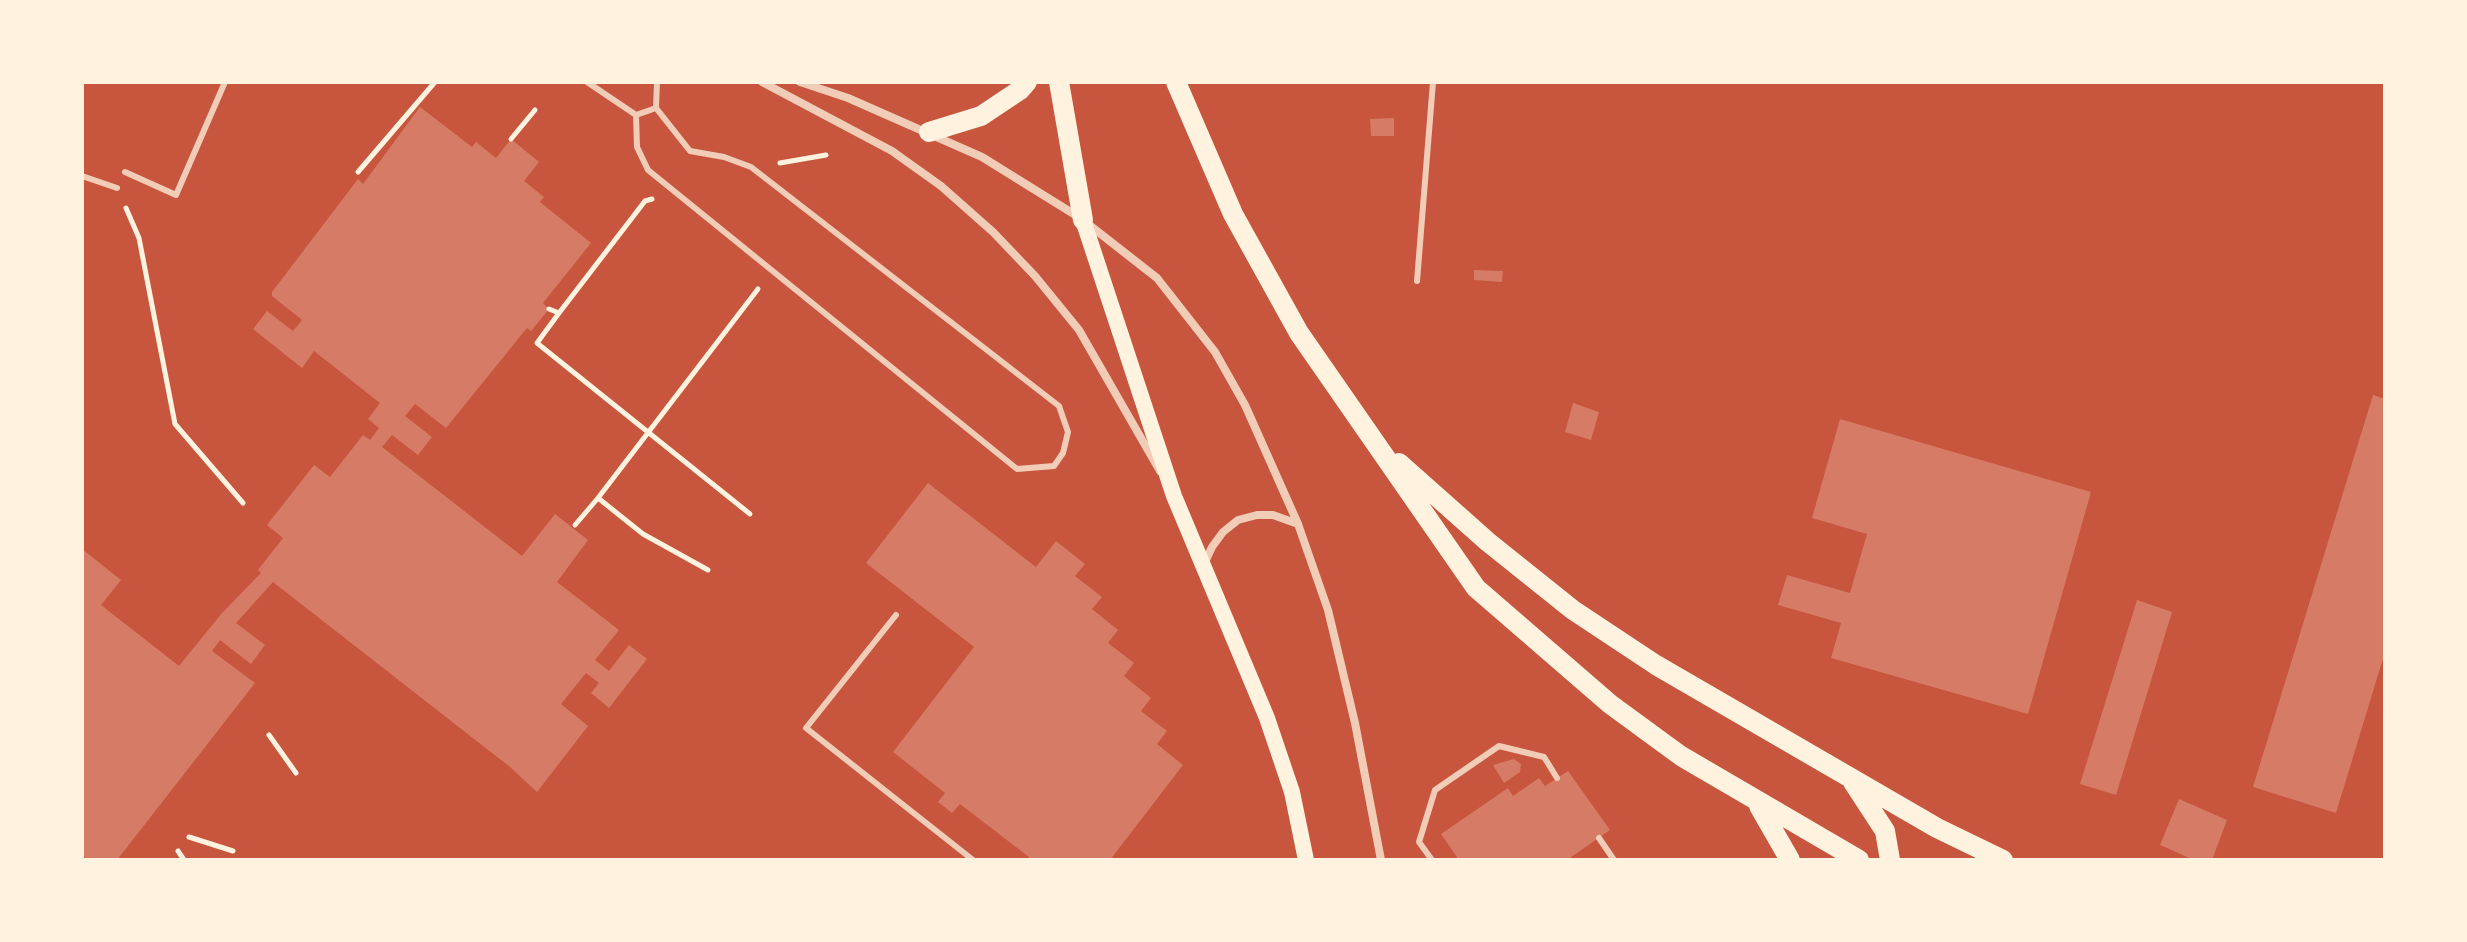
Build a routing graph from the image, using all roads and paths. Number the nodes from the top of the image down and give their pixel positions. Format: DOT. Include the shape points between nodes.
graph roads {
  1 [pos="225,82"];
  2 [pos="435,82"];
  3 [pos="587,82"];
  4 [pos="657,82"];
  5 [pos="762,82"];
  6 [pos="800,82"];
  7 [pos="1027,82"];
  8 [pos="1059,82"];
  9 [pos="1176,82"];
  10 [pos="1433,82"];
  11 [pos="656,108"];
  12 [pos="535,110"];
  13 [pos="636,115"];
  14 [pos="929,132"];
  15 [pos="511,139"];
  16 [pos="125,172"];
  17 [pos="358,172"];
  18 [pos="82,176"];
  19 [pos="117,188"];
  20 [pos="1083,220"];
  21 [pos="1417,281"];
  22 [pos="758,289"];
  23 [pos="559,313"];
  24 [pos="648,432"];
  25 [pos="1372,439"];
  26 [pos="1174,496"];
  27 [pos="598,498"];
  28 [pos="243,503"];
  29 [pos="750,514"];
  30 [pos="1298,524"];
  31 [pos="575,525"];
  32 [pos="1204,564"];
  33 [pos="708,570"];
  34 [pos="896,615"];
  35 [pos="269,735"];
  36 [pos="296,773"];
  37 [pos="1557,778"];
  38 [pos="1850,778"];
  39 [pos="1757,803"];
  40 [pos="189,837"];
  41 [pos="1599,838"];
  42 [pos="178,851"];
  43 [pos="233,851"];
  44 [pos="184,860"];
  45 [pos="973,860"];
  46 [pos="1306,860"];
  47 [pos="1381,860"];
  48 [pos="1432,860"];
  49 [pos="1614,860"];
  50 [pos="1790,860"];
  51 [pos="1859,860"];
  52 [pos="1890,860"];
  53 [pos="2003,860"];
  1 -- 16 [label="lane" via="176,195"];
  2 -- 17 [label="path"];
  3 -- 13 [label="lane"];
  4 -- 11 [label="lane"];
  5 -- 26 [label="street" via="892,151 993,232 1079,330"];
  6 -- 14 [label="street"];
  7 -- 14 [label="main road" via="981,116"];
  8 -- 20 [label="main road"];
  9 -- 25 [label="main road" via="1233,214 1299,333"];
  10 -- 21 [label="lane"];
  11 -- 13 [label="lane"];
  11 -- 13 [label="lane" via="690,151 751,167 1059,406 1068,432 1054,466 1017,469 648,170 637,147"];
  12 -- 15 [label="path"];
  14 -- 20 [label="street" via="982,157"];
  18 -- 19 [label="lane"];
  19 -- 28 [label="path" via="139,238 175,424"];
  20 -- 26 [label="main road"];
  20 -- 30 [label="street" via="1157,278 1215,352"];
  22 -- 24 [label="path"];
  23 -- 24 [label="path" via="537,343"];
  24 -- 27 [label="path"];
  24 -- 29 [label="path"];
  25 -- 38 [label="main road" via="1573,610"];
  25 -- 39 [label="main road" via="1476,588 1610,704"];
  26 -- 32 [label="main road"];
  27 -- 31 [label="path"];
  27 -- 33 [label="path" via="643,534"];
  30 -- 32 [label="street" via="1273,515 1238,520 1223,532"];
  30 -- 47 [label="street" via="1328,610"];
  32 -- 46 [label="main road" via="1267,718 1292,792"];
  34 -- 45 [label="lane" via="806,728"];
  35 -- 36 [label="path"];
  37 -- 48 [label="lane" via="1544,757 1499,746 1435,790 1419,842"];
  38 -- 52 [label="main road" via="1885,831"];
  38 -- 53 [label="main road"];
  39 -- 50 [label="main road"];
  39 -- 51 [label="main road"];
  40 -- 43 [label="path"];
  41 -- 49 [label="lane"];
  42 -- 44 [label="path"];
}
